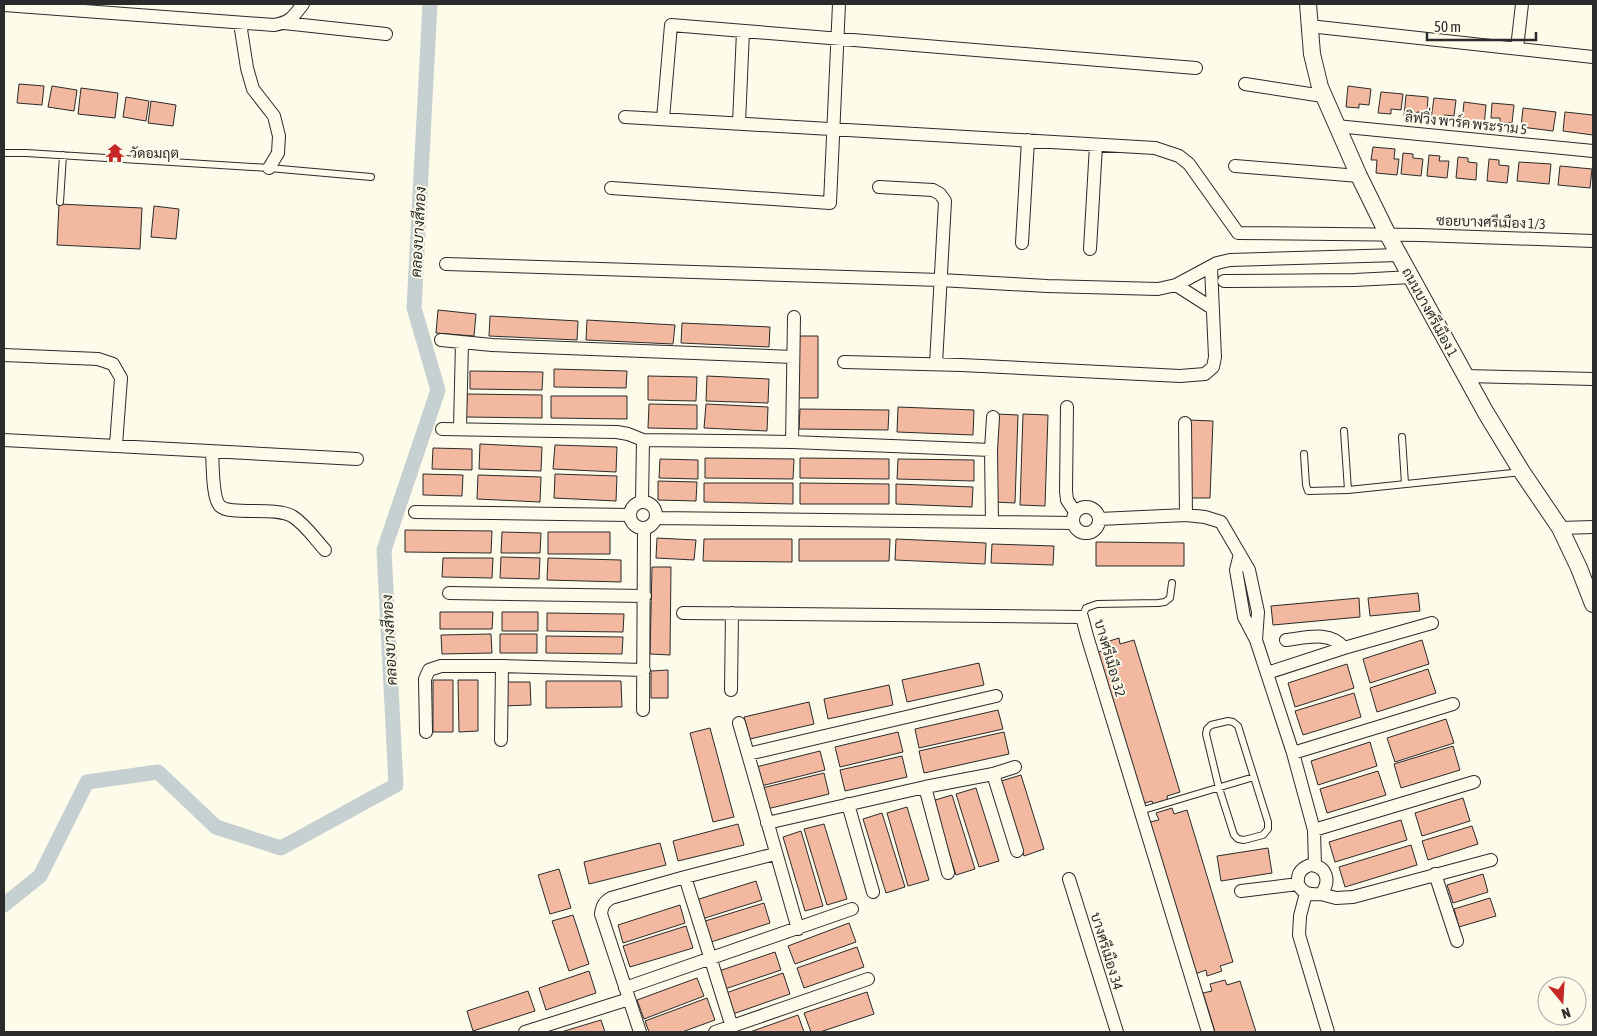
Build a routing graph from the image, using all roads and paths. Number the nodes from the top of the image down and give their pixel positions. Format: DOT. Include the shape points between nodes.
graph roads {
  1 [pos="303,4"];
  2 [pos="839,4"];
  3 [pos="1308,4"];
  4 [pos="1522,4"];
  5 [pos="4,5"];
  6 [pos="102,8"];
  7 [pos="240,23"];
  8 [pos="284,23"];
  9 [pos="1309,26"];
  10 [pos="743,31"];
  11 [pos="386,34"];
  12 [pos="837,38"];
  13 [pos="1516,48"];
  14 [pos="1593,57"];
  15 [pos="1196,68"];
  16 [pos="1245,84"];
  17 [pos="1323,96"];
  18 [pos="625,117"];
  19 [pos="663,119"];
  20 [pos="739,124"];
  21 [pos="1336,126"];
  22 [pos="833,129"];
  23 [pos="1028,140"];
  24 [pos="1096,145"];
  25 [pos="1593,151"];
  26 [pos="4,153"];
  27 [pos="63,155"];
  28 [pos="1235,166"];
  29 [pos="269,168"];
  30 [pos="1359,176"];
  31 [pos="371,177"];
  32 [pos="879,186"];
  33 [pos="611,188"];
  34 [pos="60,202"];
  35 [pos="1388,235"];
  36 [pos="1593,241"];
  37 [pos="1022,243"];
  38 [pos="1090,249"];
  39 [pos="1399,255"];
  40 [pos="446,264"];
  41 [pos="1211,267"];
  42 [pos="1412,277"];
  43 [pos="940,280"];
  44 [pos="1224,281"];
  45 [pos="1176,285"];
  46 [pos="1212,308"];
  47 [pos="794,317"];
  48 [pos="440,340"];
  49 [pos="462,342"];
  50 [pos="4,355"];
  51 [pos="793,357"];
  52 [pos="844,362"];
  53 [pos="936,364"];
  54 [pos="1466,376"];
  55 [pos="1593,379"];
  56 [pos="1067,407"];
  57 [pos="994,417"];
  58 [pos="1185,423"];
  59 [pos="460,428"];
  60 [pos="442,429"];
  61 [pos="1344,430"];
  62 [pos="1402,436"];
  63 [pos="4,440"];
  64 [pos="643,440"];
  65 [pos="792,442"];
  66 [pos="116,445"];
  67 [pos="991,450"];
  68 [pos="212,452"];
  69 [pos="1304,454"];
  70 [pos="357,459"];
  71 [pos="1522,472"];
  72 [pos="1405,484"];
  73 [pos="1348,490"];
  74 [pos="642,502"];
  75 [pos="415,512"];
  76 [pos="630,515"];
  77 [pos="1186,515"];
  78 [pos="657,518"];
  79 [pos="1074,518"];
  80 [pos="1100,519"];
  81 [pos="992,522"];
  82 [pos="1593,527"];
  83 [pos="1560,528"];
  84 [pos="644,529"];
  85 [pos="325,550"];
  86 [pos="1172,583"];
  87 [pos="448,593"];
  88 [pos="645,596"];
  89 [pos="1593,604"];
  90 [pos="683,613"];
  91 [pos="732,613"];
  92 [pos="1082,618"];
  93 [pos="1432,624"];
  94 [pos="1286,640"];
  95 [pos="1344,648"];
  96 [pos="502,666"];
  97 [pos="644,670"];
  98 [pos="1267,672"];
  99 [pos="731,690"];
  100 [pos="996,696"];
  101 [pos="1453,704"];
  102 [pos="644,710"];
  103 [pos="739,723"];
  104 [pos="426,732"];
  105 [pos="501,740"];
  106 [pos="748,754"];
  107 [pos="1293,754"];
  108 [pos="1015,767"];
  109 [pos="993,774"];
  110 [pos="1254,777"];
  111 [pos="1474,782"];
  112 [pos="925,787"];
  113 [pos="1219,788"];
  114 [pos="848,804"];
  115 [pos="1140,811"];
  116 [pos="767,823"];
  117 [pos="1314,830"];
  118 [pos="1017,852"];
  119 [pos="775,854"];
  120 [pos="1491,860"];
  121 [pos="1315,866"];
  122 [pos="948,873"];
  123 [pos="1435,874"];
  124 [pos="685,877"];
  125 [pos="1069,879"];
  126 [pos="1302,889"];
  127 [pos="872,892"];
  128 [pos="1241,892"];
  129 [pos="1320,894"];
  130 [pos="852,909"];
  131 [pos="798,929"];
  132 [pos="1457,941"];
  133 [pos="710,959"];
  134 [pos="868,979"];
  135 [pos="627,993"];
  136 [pos="732,1027"];
  137 [pos="525,1032"];
  138 [pos="640,1032"];
  139 [pos="715,1032"];
  140 [pos="1117,1032"];
  141 [pos="1208,1032"];
  142 [pos="1328,1032"];
  1 -- 8 [label="street" via="292,19"];
  2 -- 12 [label="street"];
  3 -- 9 [label="street, ถนนบางศรีเมือง 1"];
  4 -- 13 [label="street"];
  5 -- 6 [label="street"];
  6 -- 7 [label="street"];
  7 -- 8 [label="street"];
  7 -- 29 [label="street" via="253,89 274,116 279,136 278,153"];
  8 -- 11 [label="street"];
  9 -- 13 [label="street"];
  9 -- 17 [label="street, ถนนบางศรีเมือง 1" via="1312,54"];
  10 -- 12 [label="street"];
  10 -- 19 [label="street" via="671,25"];
  10 -- 20 [label="street"];
  12 -- 15 [label="street"];
  12 -- 22 [label="street"];
  13 -- 14 [label="street"];
  16 -- 17 [label="street"];
  17 -- 21 [label="street, ถนนบางศรีเมือง 1"];
  18 -- 19 [label="street"];
  19 -- 20 [label="street"];
  20 -- 22 [label="street"];
  21 -- 25 [label="street, ลิฟวิ่ง พาร์ค พระราม 5"];
  21 -- 30 [label="street, ถนนบางศรีเมือง 1"];
  22 -- 23 [label="street"];
  22 -- 33 [label="street" via="830,203"];
  23 -- 24 [label="street"];
  23 -- 37 [label="street"];
  24 -- 35 [label="street, ซอยบางศรีเมือง 1/3" via="1155,148 1179,156 1238,233"];
  24 -- 38 [label="street"];
  26 -- 27 [label="lane"];
  27 -- 29 [label="lane"];
  27 -- 34 [label="lane"];
  28 -- 30 [label="street"];
  29 -- 31 [label="lane"];
  30 -- 35 [label="street, ถนนบางศรีเมือง 1"];
  32 -- 43 [label="street" via="933,190 946,201"];
  35 -- 36 [label="street, ซอยบางศรีเมือง 1/3"];
  35 -- 39 [label="street, ถนนบางศรีเมือง 1"];
  39 -- 41 [label="street" via="1230,260"];
  39 -- 42 [label="street, ถนนบางศรีเมือง 1"];
  40 -- 43 [label="street"];
  41 -- 45 [label="street"];
  41 -- 46 [label="street"];
  42 -- 44 [label="street"];
  42 -- 54 [label="street, ถนนบางศรีเมือง 1"];
  43 -- 45 [label="street" via="1158,289"];
  43 -- 53 [label="street"];
  45 -- 46 [label="street"];
  46 -- 53 [label="street" via="1213,367 1205,374 1180,376"];
  47 -- 51 [label="street"];
  48 -- 49 [label="street"];
  49 -- 51 [label="street"];
  49 -- 59 [label="street"];
  50 -- 66 [label="street" via="98,359 113,364 121,378"];
  51 -- 65 [label="street"];
  52 -- 53 [label="street"];
  54 -- 55 [label="street"];
  54 -- 71 [label="street, ถนนบางศรีเมือง 1"];
  56 -- 79 [label="street" via="1066,491"];
  57 -- 67 [label="street"];
  58 -- 77 [label="street"];
  59 -- 60 [label="street"];
  59 -- 64 [label="street" via="617,432"];
  61 -- 73 [label="lane"];
  62 -- 72 [label="lane"];
  63 -- 66 [label="street"];
  64 -- 65 [label="street"];
  64 -- 74 [label="street"];
  65 -- 67 [label="street"];
  66 -- 68 [label="street"];
  67 -- 81 [label="street"];
  68 -- 70 [label="street"];
  68 -- 85 [label="street" via="215,496 219,505 227,510 268,510 292,516"];
  69 -- 73 [label="lane" via="1308,491"];
  71 -- 72 [label="lane"];
  71 -- 83 [label="street, ถนนบางศรีเมือง 1"];
  72 -- 73 [label="lane"];
  74 -- 76 [label="street" via="635,505"];
  74 -- 78 [label="street" via="652,504"];
  75 -- 76 [label="street"];
  76 -- 84 [label="street" via="632,523"];
  77 -- 80 [label="street"];
  77 -- 98 [label="street" via="1221,522 1249,570 1258,612 1256,640"];
  78 -- 81 [label="street"];
  78 -- 84 [label="street"];
  79 -- 80 [label="street" via="1080,508 1089,506"];
  79 -- 80 [label="street" via="1078,531 1084,533 1095,530"];
  79 -- 81 [label="street"];
  82 -- 83 [label="street"];
  83 -- 89 [label="street, ถนนบางศรีเมือง 1"];
  84 -- 88 [label="street"];
  86 -- 92 [label="lane" via="1170,598 1165,602 1097,604 1086,608"];
  87 -- 88 [label="street"];
  88 -- 97 [label="street"];
  90 -- 91 [label="street, บางศรีเมือง 32"];
  91 -- 92 [label="street, บางศรีเมือง 32"];
  91 -- 99 [label="street"];
  92 -- 115 [label="street, บางศรีเมือง 32"];
  93 -- 95 [label="street"];
  94 -- 95 [label="street" via="1330,637"];
  95 -- 98 [label="street"];
  96 -- 97 [label="street"];
  96 -- 104 [label="street" via="441,666 429,670 426,679"];
  96 -- 105 [label="street"];
  97 -- 102 [label="street"];
  98 -- 107 [label="street"];
  100 -- 106 [label="street"];
  101 -- 107 [label="street"];
  103 -- 106 [label="street"];
  106 -- 116 [label="street"];
  107 -- 117 [label="street"];
  108 -- 109 [label="street"];
  109 -- 112 [label="street"];
  109 -- 118 [label="street"];
  110 -- 113 [label="lane"];
  110 -- 113 [label="lane" via="1268,822 1268,829 1263,835 1244,840 1234,835"];
  110 -- 113 [label="lane" via="1238,726 1228,721 1211,725 1206,734"];
  111 -- 117 [label="street"];
  112 -- 114 [label="street"];
  112 -- 122 [label="street"];
  113 -- 115 [label="lane"];
  114 -- 116 [label="street"];
  114 -- 127 [label="street"];
  115 -- 141 [label="street, บางศรีเมือง 32"];
  116 -- 119 [label="street"];
  117 -- 121 [label="street"];
  119 -- 124 [label="street"];
  119 -- 131 [label="street"];
  120 -- 123 [label="street"];
  121 -- 126 [label="street" via="1310,865 1300,871"];
  121 -- 129 [label="street" via="1325,873 1326,886"];
  123 -- 129 [label="street" via="1353,898"];
  123 -- 132 [label="street"];
  124 -- 133 [label="street"];
  124 -- 135 [label="street" via="612,898 602,907 601,914"];
  125 -- 140 [label="street, บางศรีเมือง 34"];
  126 -- 128 [label="street"];
  126 -- 129 [label="street"];
  126 -- 142 [label="street" via="1299,935"];
  130 -- 131 [label="street"];
  131 -- 133 [label="street"];
  133 -- 135 [label="street"];
  133 -- 136 [label="street"];
  134 -- 136 [label="street"];
  135 -- 137 [label="street"];
  135 -- 138 [label="street"];
  136 -- 139 [label="street"];
}
